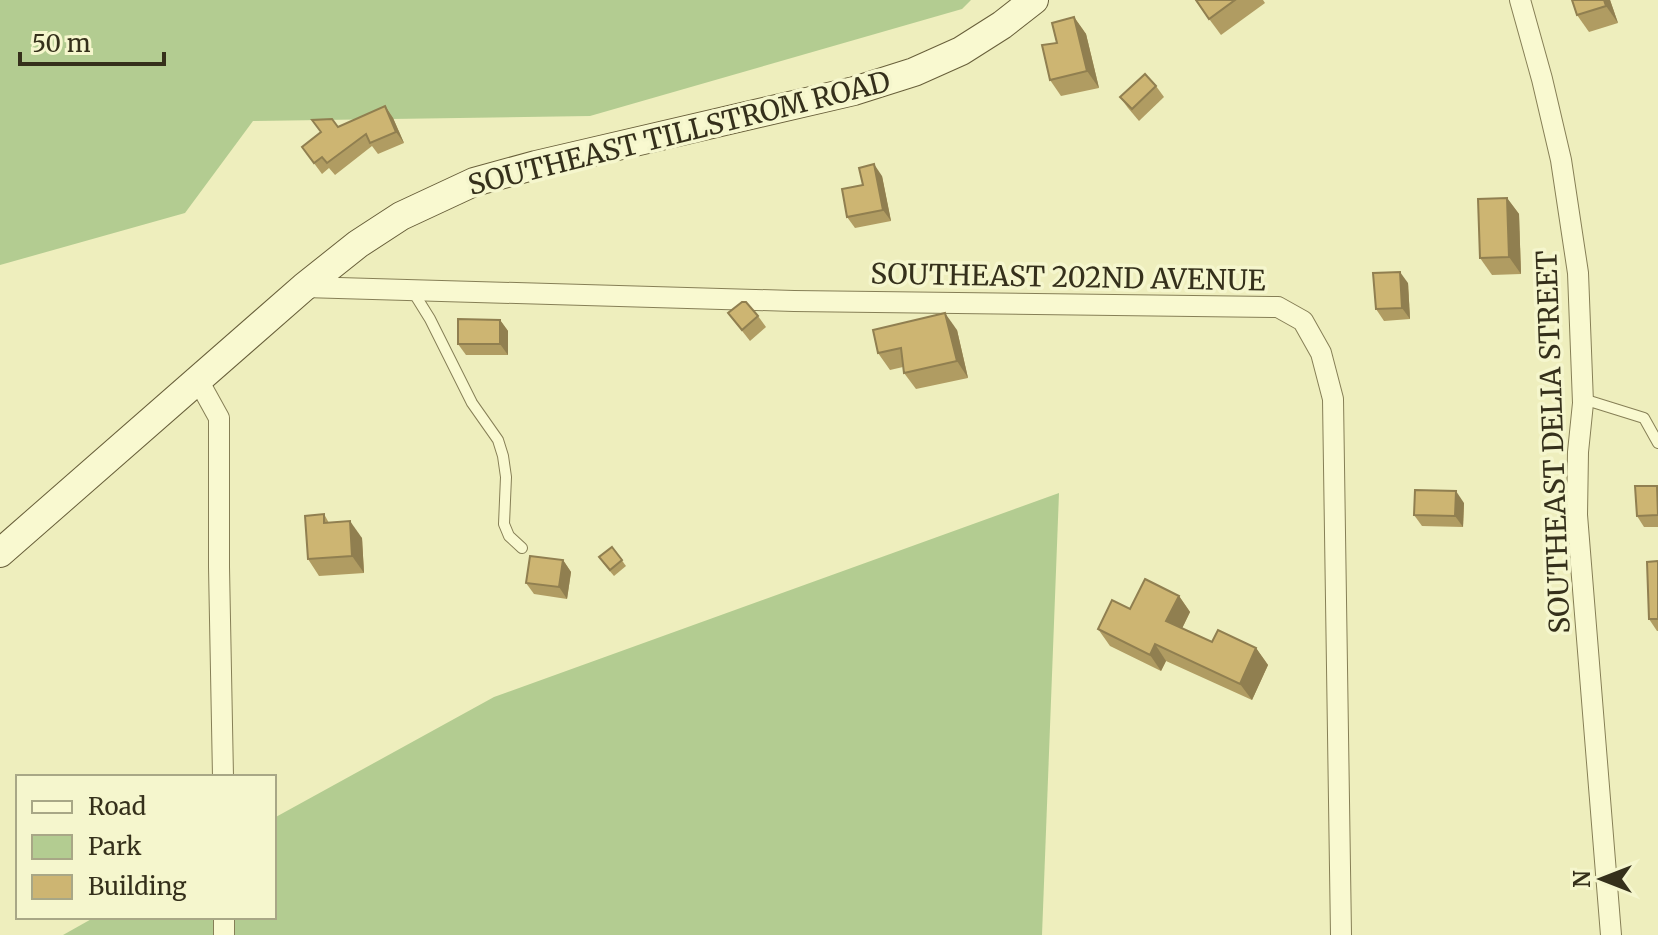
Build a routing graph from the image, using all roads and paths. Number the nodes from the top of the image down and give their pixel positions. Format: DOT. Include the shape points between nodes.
graph roads {
  1 [pos="1034,0"];
  2 [pos="1520,0"];
  3 [pos="304,287"];
  4 [pos="412,290"];
  5 [pos="198,380"];
  6 [pos="1583,399"];
  7 [pos="1658,417"];
  8 [pos="1644,418"];
  9 [pos="1658,443"];
  10 [pos="522,548"];
  11 [pos="0,553"];
  12 [pos="223,775"];
  13 [pos="1341,935"];
  14 [pos="1611,935"];
  1 -- 3 [label="main road, SOUTHEAST TILLSTROM ROAD" via="961,51 914,72 474,182 401,216"];
  2 -- 6 [label="street, SOUTHEAST DELIA STREET" via="1572,225"];
  3 -- 4 [label="street, SOUTHEAST 202ND AVENUE"];
  3 -- 5 [label="main road, SOUTHEAST TILLSTROM ROAD"];
  4 -- 10 [label="lane" via="472,403 498,440 506,477 504,524"];
  4 -- 13 [label="street, SOUTHEAST 202ND AVENUE" via="921,304 1278,307 1303,321 1321,353 1333,399"];
  5 -- 11 [label="main road, SOUTHEAST TILLSTROM ROAD"];
  5 -- 12 [label="street" via="219,418"];
  6 -- 8 [label="lane"];
  6 -- 14 [label="street, SOUTHEAST DELIA STREET" via="1577,515"];
  7 -- 8 [label="lane"];
  8 -- 9 [label="lane"];
}
